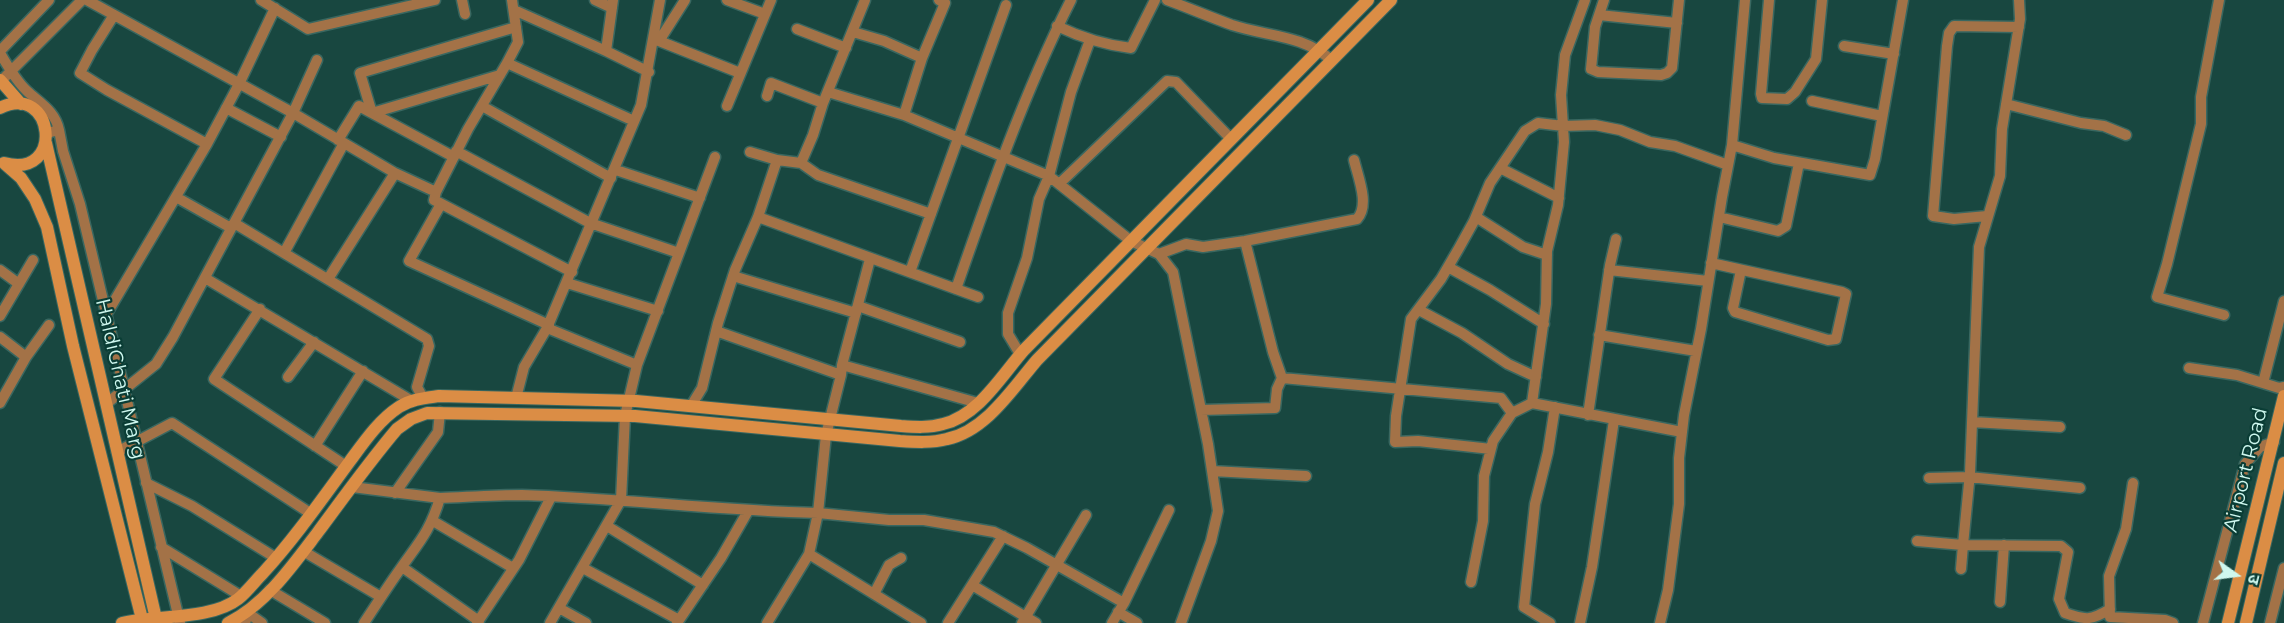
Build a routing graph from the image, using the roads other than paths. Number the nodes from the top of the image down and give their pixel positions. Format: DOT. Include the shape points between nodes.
graph roads {
  1 [pos="49,0"];
  2 [pos="82,0"];
  3 [pos="87,0"];
  4 [pos="261,0"];
  5 [pos="435,0"];
  6 [pos="462,0"];
  7 [pos="595,0"];
  8 [pos="660,0"];
  9 [pos="685,0"];
  10 [pos="727,0"];
  11 [pos="771,0"];
  12 [pos="865,0"];
  13 [pos="939,0"];
  14 [pos="1071,0"];
  15 [pos="1155,0"];
  16 [pos="1167,0"];
  17 [pos="1368,0"];
  18 [pos="1391,0"];
  19 [pos="1585,0"];
  20 [pos="1604,0"];
  21 [pos="1679,0"];
  22 [pos="1745,0"];
  23 [pos="1769,0"];
  24 [pos="1822,0"];
  25 [pos="1903,0"];
  26 [pos="2019,0"];
  27 [pos="2219,0"];
  28 [pos="412,3"];
  29 [pos="612,4"];
  30 [pos="513,5"];
  31 [pos="1006,5"];
  32 [pos="275,8"];
  33 [pos="465,14"];
  34 [pos="114,15"];
  35 [pos="765,15"];
  36 [pos="1599,15"];
  37 [pos="1677,23"];
  38 [pos="1058,26"];
  39 [pos="516,27"];
  40 [pos="2019,27"];
  41 [pos="797,29"];
  42 [pos="852,32"];
  43 [pos="656,40"];
  44 [pos="1090,40"];
  45 [pos="1844,46"];
  46 [pos="846,48"];
  47 [pos="1318,49"];
  48 [pos="606,51"];
  49 [pos="0,52"];
  50 [pos="1894,54"];
  51 [pos="922,58"];
  52 [pos="318,60"];
  53 [pos="1330,60"];
  54 [pos="507,63"];
  55 [pos="12,70"];
  56 [pos="649,72"];
  57 [pos="740,73"];
  58 [pos="500,75"];
  59 [pos="0,80"];
  60 [pos="239,84"];
  61 [pos="828,92"];
  62 [pos="767,96"];
  63 [pos="1812,100"];
  64 [pos="823,103"];
  65 [pos="21,104"];
  66 [pos="2006,104"];
  67 [pos="482,106"];
  68 [pos="727,106"];
  69 [pos="0,108"];
  70 [pos="226,108"];
  71 [pos="372,112"];
  72 [pos="293,113"];
  73 [pos="904,115"];
  74 [pos="1882,116"];
  75 [pos="634,121"];
  76 [pos="1563,126"];
  77 [pos="50,135"];
  78 [pos="2126,135"];
  79 [pos="281,137"];
  80 [pos="958,138"];
  81 [pos="1231,139"];
  82 [pos="341,142"];
  83 [pos="207,144"];
  84 [pos="1732,145"];
  85 [pos="750,152"];
  86 [pos="455,154"];
  87 [pos="715,157"];
  88 [pos="1002,157"];
  89 [pos="777,160"];
  90 [pos="1354,160"];
  91 [pos="3,163"];
  92 [pos="801,163"];
  93 [pos="1799,163"];
  94 [pos="1728,165"];
  95 [pos="1500,168"];
  96 [pos="395,173"];
  97 [pos="613,174"];
  98 [pos="1049,176"];
  99 [pos="1059,184"];
  100 [pos="436,192"];
  101 [pos="176,197"];
  102 [pos="700,198"];
  103 [pos="1559,198"];
  104 [pos="441,204"];
  105 [pos="931,214"];
  106 [pos="1987,216"];
  107 [pos="758,217"];
  108 [pos="1476,217"];
  109 [pos="1719,217"];
  110 [pos="590,223"];
  111 [pos="233,226"];
  112 [pos="1616,239"];
  113 [pos="1131,241"];
  114 [pos="1245,241"];
  115 [pos="1145,249"];
  116 [pos="284,253"];
  117 [pos="679,253"];
  118 [pos="1159,255"];
  119 [pos="1547,255"];
  120 [pos="870,258"];
  121 [pos="33,260"];
  122 [pos="1711,263"];
  123 [pos="1448,267"];
  124 [pos="0,270"];
  125 [pos="1609,270"];
  126 [pos="1741,270"];
  127 [pos="910,272"];
  128 [pos="733,276"];
  129 [pos="205,278"];
  130 [pos="569,278"];
  131 [pos="328,279"];
  132 [pos="1708,281"];
  133 [pos="19,284"];
  134 [pos="956,289"];
  135 [pos="978,297"];
  136 [pos="2284,301"];
  137 [pos="260,309"];
  138 [pos="857,309"];
  139 [pos="658,310"];
  140 [pos="1419,310"];
  141 [pos="106,315"];
  142 [pos="2224,315"];
  143 [pos="0,316"];
  144 [pos="1544,324"];
  145 [pos="49,325"];
  146 [pos="548,326"];
  147 [pos="716,331"];
  148 [pos="1599,335"];
  149 [pos="0,337"];
  150 [pos="314,342"];
  151 [pos="960,342"];
  152 [pos="1696,351"];
  153 [pos="1020,354"];
  154 [pos="26,357"];
  155 [pos="637,365"];
  156 [pos="2189,368"];
  157 [pos="842,370"];
  158 [pos="363,372"];
  159 [pos="288,377"];
  160 [pos="1536,377"];
  161 [pos="1282,378"];
  162 [pos="2263,383"];
  163 [pos="2284,387"];
  164 [pos="1400,389"];
  165 [pos="124,391"];
  166 [pos="2284,396"];
  167 [pos="516,398"];
  168 [pos="417,399"];
  169 [pos="628,400"];
  170 [pos="0,402"];
  171 [pos="978,403"];
  172 [pos="1532,403"];
  173 [pos="106,404"];
  174 [pos="692,406"];
  175 [pos="1555,407"];
  176 [pos="1201,410"];
  177 [pos="440,412"];
  178 [pos="1512,413"];
  179 [pos="1588,415"];
  180 [pos="625,416"];
  181 [pos="830,420"];
  182 [pos="1614,420"];
  183 [pos="1972,422"];
  184 [pos="2060,427"];
  185 [pos="1682,432"];
  186 [pos="826,435"];
  187 [pos="136,441"];
  188 [pos="2274,442"];
  189 [pos="315,446"];
  190 [pos="1491,449"];
  191 [pos="117,452"];
  192 [pos="2284,463"];
  193 [pos="346,466"];
  194 [pos="1212,471"];
  195 [pos="1306,476"];
  196 [pos="1969,477"];
  197 [pos="1929,478"];
  198 [pos="146,483"];
  199 [pos="2133,483"];
  200 [pos="352,487"];
  201 [pos="2080,488"];
  202 [pos="395,493"];
  203 [pos="551,497"];
  204 [pos="440,498"];
  205 [pos="621,500"];
  206 [pos="1169,510"];
  207 [pos="748,511"];
  208 [pos="310,513"];
  209 [pos="818,513"];
  210 [pos="1086,515"];
  211 [pos="433,521"];
  212 [pos="607,526"];
  213 [pos="1003,536"];
  214 [pos="1917,541"];
  215 [pos="1963,544"];
  216 [pos="2004,545"];
  217 [pos="161,547"];
  218 [pos="303,551"];
  219 [pos="810,554"];
  220 [pos="276,558"];
  221 [pos="901,558"];
  222 [pos="1057,566"];
  223 [pos="402,567"];
  224 [pos="513,568"];
  225 [pos="583,568"];
  226 [pos="2284,568"];
  227 [pos="1961,569"];
  228 [pos="1471,582"];
  229 [pos="703,585"];
  230 [pos="972,585"];
  231 [pos="270,590"];
  232 [pos="874,594"];
  233 [pos="241,596"];
  234 [pos="381,597"];
  235 [pos="2000,602"];
  236 [pos="559,608"];
  237 [pos="1121,608"];
  238 [pos="2110,609"];
  239 [pos="246,618"];
  240 [pos="179,619"];
  241 [pos="157,620"];
  242 [pos="1024,620"];
  243 [pos="142,621"];
  244 [pos="771,621"];
  245 [pos="478,622"];
  246 [pos="678,622"];
  247 [pos="122,623"];
  248 [pos="228,623"];
  249 [pos="262,623"];
  250 [pos="326,623"];
  251 [pos="364,623"];
  252 [pos="550,623"];
  253 [pos="586,623"];
  254 [pos="921,623"];
  255 [pos="948,623"];
  256 [pos="1036,623"];
  257 [pos="1112,623"];
  258 [pos="1137,623"];
  259 [pos="1181,623"];
  260 [pos="1550,623"];
  261 [pos="1580,623"];
  262 [pos="1660,623"];
  263 [pos="2173,623"];
  264 [pos="2203,623"];
  265 [pos="2228,623"];
  266 [pos="2246,623"];
  267 [pos="2270,623"];
  1 -- 49 [label="street"];
  2 -- 55 [label="street"];
  3 -- 34 [label="street"];
  4 -- 32 [label="street"];
  5 -- 28 [label="street"];
  6 -- 33 [label="street"];
  7 -- 29 [label="street"];
  8 -- 43 [label="street"];
  9 -- 43 [label="street"];
  10 -- 35 [label="street"];
  11 -- 35 [label="street"];
  12 -- 42 [label="street"];
  13 -- 51 [label="street" via="945,3"];
  14 -- 38 [label="street"];
  15 -- 44 [label="street" via="1131,48"];
  16 -- 47 [label="street" via="1232,25 1290,38"];
  17 -- 47 [label="street"];
  18 -- 53 [label="street"];
  19 -- 76 [label="street" via="1565,55"];
  20 -- 36 [label="street"];
  21 -- 37 [label="street"];
  22 -- 84 [label="street"];
  23 -- 24 [label="street" via="1761,94 1762,98 1787,99 1816,59"];
  25 -- 50 [label="street"];
  26 -- 40 [label="street"];
  27 -- 142 [label="street" via="2201,97 2201,124 2157,297"];
  28 -- 32 [label="street" via="308,29"];
  29 -- 48 [label="street"];
  30 -- 39 [label="street"];
  30 -- 48 [label="street"];
  31 -- 80 [label="street"];
  32 -- 60 [label="street"];
  34 -- 60 [label="street"];
  34 -- 83 [label="street" via="80,73"];
  35 -- 57 [label="street"];
  36 -- 37 [label="street"];
  36 -- 37 [label="street" via="1591,50 1591,69 1598,72 1667,74 1672,68"];
  38 -- 44 [label="street"];
  38 -- 88 [label="street"];
  39 -- 54 [label="street" via="518,42"];
  39 -- 71 [label="street" via="360,73"];
  40 -- 66 [label="street"];
  40 -- 106 [label="street" via="1954,26 1947,46 1933,216"];
  41 -- 46 [label="street"];
  42 -- 46 [label="street"];
  42 -- 51 [label="street"];
  43 -- 56 [label="street"];
  43 -- 57 [label="street"];
  44 -- 98 [label="street" via="1071,92"];
  45 -- 50 [label="street"];
  46 -- 61 [label="street"];
  47 -- 53 [label="street"];
  47 -- 81 [label="street"];
  48 -- 56 [label="street"];
  49 -- 55 [label="street"];
  50 -- 74 [label="street"];
  51 -- 73 [label="street"];
  52 -- 72 [label="street"];
  53 -- 115 [label="street"];
  54 -- 58 [label="street"];
  54 -- 75 [label="street"];
  55 -- 59 [label="street"];
  55 -- 77 [label="street" via="28,92 52,113"];
  56 -- 75 [label="street"];
  57 -- 68 [label="street"];
  58 -- 67 [label="street"];
  58 -- 71 [label="street"];
  59 -- 65 [label="street"];
  60 -- 70 [label="street"];
  60 -- 72 [label="street"];
  61 -- 64 [label="street"];
  61 -- 73 [label="street"];
  62 -- 64 [label="street" via="771,83"];
  63 -- 74 [label="street"];
  64 -- 92 [label="street"];
  65 -- 69 [label="street"];
  65 -- 77 [label="street, HaldiGhati Marg" via="42,117"];
  66 -- 78 [label="street" via="2104,126"];
  66 -- 106 [label="street" via="2000,176"];
  67 -- 86 [label="street"];
  67 -- 97 [label="street"];
  70 -- 79 [label="street"];
  70 -- 83 [label="street"];
  71 -- 82 [label="street" via="359,106"];
  71 -- 86 [label="street"];
  72 -- 79 [label="street"];
  72 -- 82 [label="street"];
  73 -- 80 [label="street"];
  74 -- 93 [label="street" via="1870,176"];
  75 -- 97 [label="street"];
  76 -- 94 [label="street" via="1595,125 1620,130"];
  76 -- 95 [label="street" via="1538,123 1525,131"];
  76 -- 103 [label="street"];
  77 -- 91 [label="street" via="34,160 15,166"];
  77 -- 141 [label="street" via="63,152 80,204"];
  77 -- 173 [label="street, HaldiGhati Marg"];
  79 -- 111 [label="street"];
  80 -- 88 [label="street"];
  80 -- 105 [label="street"];
  81 -- 99 [label="street" via="1176,82 1167,81"];
  81 -- 113 [label="street"];
  82 -- 96 [label="street"];
  82 -- 116 [label="street"];
  83 -- 101 [label="street"];
  84 -- 93 [label="street"];
  84 -- 94 [label="street"];
  85 -- 89 [label="street"];
  86 -- 100 [label="street"];
  86 -- 110 [label="street"];
  87 -- 102 [label="street"];
  88 -- 98 [label="street"];
  88 -- 134 [label="street"];
  89 -- 92 [label="street"];
  89 -- 107 [label="street"];
  90 -- 114 [label="street" via="1364,206 1357,219"];
  91 -- 243 [label="street, HaldiGhati Marg" via="21,178 47,227"];
  92 -- 105 [label="street" via="818,175"];
  93 -- 109 [label="street" via="1783,230"];
  94 -- 109 [label="street"];
  95 -- 103 [label="street"];
  95 -- 108 [label="street"];
  96 -- 100 [label="street"];
  96 -- 131 [label="street"];
  97 -- 102 [label="street"];
  97 -- 110 [label="street"];
  98 -- 99 [label="street"];
  98 -- 153 [label="street" via="1008,313 1008,334"];
  99 -- 113 [label="street"];
  100 -- 104 [label="street" via="434,200"];
  101 -- 111 [label="street"];
  101 -- 141 [label="street"];
  102 -- 117 [label="street"];
  103 -- 119 [label="street"];
  104 -- 130 [label="street"];
  104 -- 146 [label="street" via="409,261"];
  105 -- 127 [label="street"];
  106 -- 183 [label="street" via="1979,247"];
  107 -- 120 [label="street"];
  107 -- 128 [label="street"];
  108 -- 119 [label="street" via="1523,247"];
  108 -- 123 [label="street"];
  109 -- 122 [label="street"];
  110 -- 117 [label="street"];
  110 -- 130 [label="street"];
  111 -- 116 [label="street"];
  111 -- 129 [label="street"];
  112 -- 125 [label="street"];
  113 -- 115 [label="street"];
  113 -- 153 [label="street"];
  114 -- 118 [label="street" via="1203,247 1186,244"];
  114 -- 161 [label="street"];
  115 -- 118 [label="street"];
  115 -- 186 [label="street" via="1037,360 991,414 968,431 926,442"];
  116 -- 131 [label="street"];
  117 -- 139 [label="street"];
  118 -- 176 [label="street" via="1173,272"];
  119 -- 144 [label="street"];
  120 -- 127 [label="street"];
  120 -- 138 [label="street"];
  121 -- 133 [label="street"];
  122 -- 126 [label="street"];
  122 -- 132 [label="street"];
  123 -- 140 [label="street"];
  123 -- 144 [label="street"];
  124 -- 133 [label="street"];
  125 -- 132 [label="street"];
  125 -- 148 [label="street"];
  126 -- 126 [label="street" via="1846,294 1836,339 1828,340 1735,312"];
  127 -- 134 [label="street"];
  128 -- 138 [label="street"];
  128 -- 147 [label="street"];
  129 -- 137 [label="street"];
  129 -- 165 [label="street" via="156,364"];
  130 -- 139 [label="street"];
  130 -- 146 [label="street"];
  131 -- 168 [label="street" via="427,339 429,346"];
  132 -- 152 [label="street"];
  133 -- 143 [label="street"];
  134 -- 135 [label="street"];
  136 -- 162 [label="street"];
  137 -- 150 [label="street"];
  137 -- 189 [label="street" via="214,380"];
  138 -- 151 [label="street"];
  138 -- 157 [label="street"];
  139 -- 155 [label="street"];
  140 -- 160 [label="street"];
  140 -- 164 [label="street" via="1412,319"];
  141 -- 165 [label="street"];
  144 -- 160 [label="street"];
  145 -- 154 [label="street"];
  146 -- 155 [label="street"];
  146 -- 167 [label="street" via="524,367"];
  147 -- 157 [label="street"];
  147 -- 174 [label="street" via="702,388"];
  148 -- 152 [label="street"];
  148 -- 179 [label="street"];
  149 -- 154 [label="street"];
  150 -- 158 [label="street"];
  150 -- 159 [label="street"];
  152 -- 185 [label="street"];
  153 -- 171 [label="street"];
  154 -- 170 [label="street"];
  155 -- 169 [label="street"];
  156 -- 162 [label="street"];
  157 -- 171 [label="street"];
  157 -- 181 [label="street"];
  158 -- 168 [label="street"];
  158 -- 189 [label="street"];
  160 -- 172 [label="street"];
  161 -- 164 [label="street"];
  161 -- 176 [label="street" via="1275,408"];
  162 -- 163 [label="street"];
  164 -- 178 [label="street" via="1501,398"];
  164 -- 190 [label="street" via="1395,442"];
  165 -- 173 [label="street"];
  165 -- 187 [label="street"];
  166 -- 188 [label="street, Airport Road"];
  167 -- 168 [label="street"];
  167 -- 169 [label="street"];
  168 -- 193 [label="street" via="384,419"];
  169 -- 174 [label="street"];
  169 -- 180 [label="street"];
  171 -- 181 [label="street" via="959,418 924,427"];
  172 -- 175 [label="street"];
  172 -- 178 [label="street"];
  173 -- 191 [label="street, HaldiGhati Marg"];
  174 -- 181 [label="street"];
  175 -- 179 [label="street"];
  175 -- 260 [label="street" via="1535,504 1524,607"];
  176 -- 194 [label="street"];
  177 -- 180 [label="street"];
  177 -- 200 [label="street" via="418,415 397,429"];
  177 -- 202 [label="street" via="438,432"];
  178 -- 190 [label="street"];
  179 -- 182 [label="street"];
  180 -- 186 [label="street"];
  180 -- 205 [label="street"];
  181 -- 186 [label="street"];
  182 -- 185 [label="street"];
  182 -- 261 [label="street"];
  183 -- 184 [label="street"];
  183 -- 196 [label="street"];
  185 -- 262 [label="street" via="1679,504"];
  186 -- 209 [label="street"];
  187 -- 191 [label="street"];
  187 -- 198 [label="street"];
  187 -- 208 [label="street" via="172,423"];
  188 -- 264 [label="street" via="2260,447 2245,464"];
  188 -- 265 [label="street, Airport Road"];
  189 -- 193 [label="street"];
  190 -- 228 [label="street"];
  191 -- 241 [label="street, HaldiGhati Marg"];
  192 -- 266 [label="street, Airport Road"];
  193 -- 208 [label="street"];
  194 -- 195 [label="street"];
  194 -- 259 [label="street" via="1218,511"];
  196 -- 197 [label="street"];
  196 -- 201 [label="street"];
  196 -- 215 [label="street"];
  198 -- 217 [label="street"];
  198 -- 220 [label="street" via="192,506"];
  199 -- 238 [label="street" via="2126,529 2109,576"];
  200 -- 202 [label="street"];
  200 -- 218 [label="street"];
  202 -- 204 [label="street"];
  203 -- 204 [label="street"];
  203 -- 205 [label="street"];
  203 -- 224 [label="street"];
  204 -- 211 [label="street"];
  205 -- 207 [label="street"];
  205 -- 212 [label="street"];
  206 -- 237 [label="street"];
  207 -- 209 [label="street"];
  207 -- 229 [label="street"];
  208 -- 220 [label="street"];
  209 -- 213 [label="street" via="924,520"];
  209 -- 219 [label="street"];
  210 -- 222 [label="street"];
  211 -- 223 [label="street"];
  211 -- 224 [label="street"];
  212 -- 225 [label="street"];
  212 -- 229 [label="street"];
  213 -- 222 [label="street"];
  213 -- 230 [label="street"];
  214 -- 215 [label="street"];
  215 -- 216 [label="street"];
  215 -- 227 [label="street"];
  216 -- 235 [label="street"];
  216 -- 238 [label="street" via="2061,546 2068,552 2059,599 2065,613 2095,618"];
  217 -- 233 [label="street"];
  217 -- 240 [label="street"];
  218 -- 231 [label="street"];
  218 -- 234 [label="street"];
  219 -- 232 [label="street"];
  219 -- 244 [label="street"];
  220 -- 233 [label="street"];
  221 -- 232 [label="street" via="890,565"];
  222 -- 237 [label="street"];
  222 -- 242 [label="street"];
  223 -- 234 [label="street"];
  223 -- 245 [label="street"];
  224 -- 245 [label="street"];
  225 -- 236 [label="street"];
  225 -- 246 [label="street"];
  226 -- 267 [label="street"];
  229 -- 246 [label="street"];
  230 -- 242 [label="street"];
  230 -- 255 [label="street"];
  231 -- 239 [label="street"];
  231 -- 250 [label="street"];
  232 -- 254 [label="street"];
  233 -- 240 [label="street" via="222,609"];
  234 -- 251 [label="street"];
  236 -- 252 [label="street"];
  236 -- 253 [label="street"];
  237 -- 257 [label="street"];
  237 -- 258 [label="street"];
  238 -- 263 [label="street" via="2110,617"];
  239 -- 248 [label="street"];
  239 -- 249 [label="street"];
  240 -- 241 [label="street"];
  241 -- 243 [label="street"];
  242 -- 256 [label="street"];
  243 -- 247 [label="street"];
}
